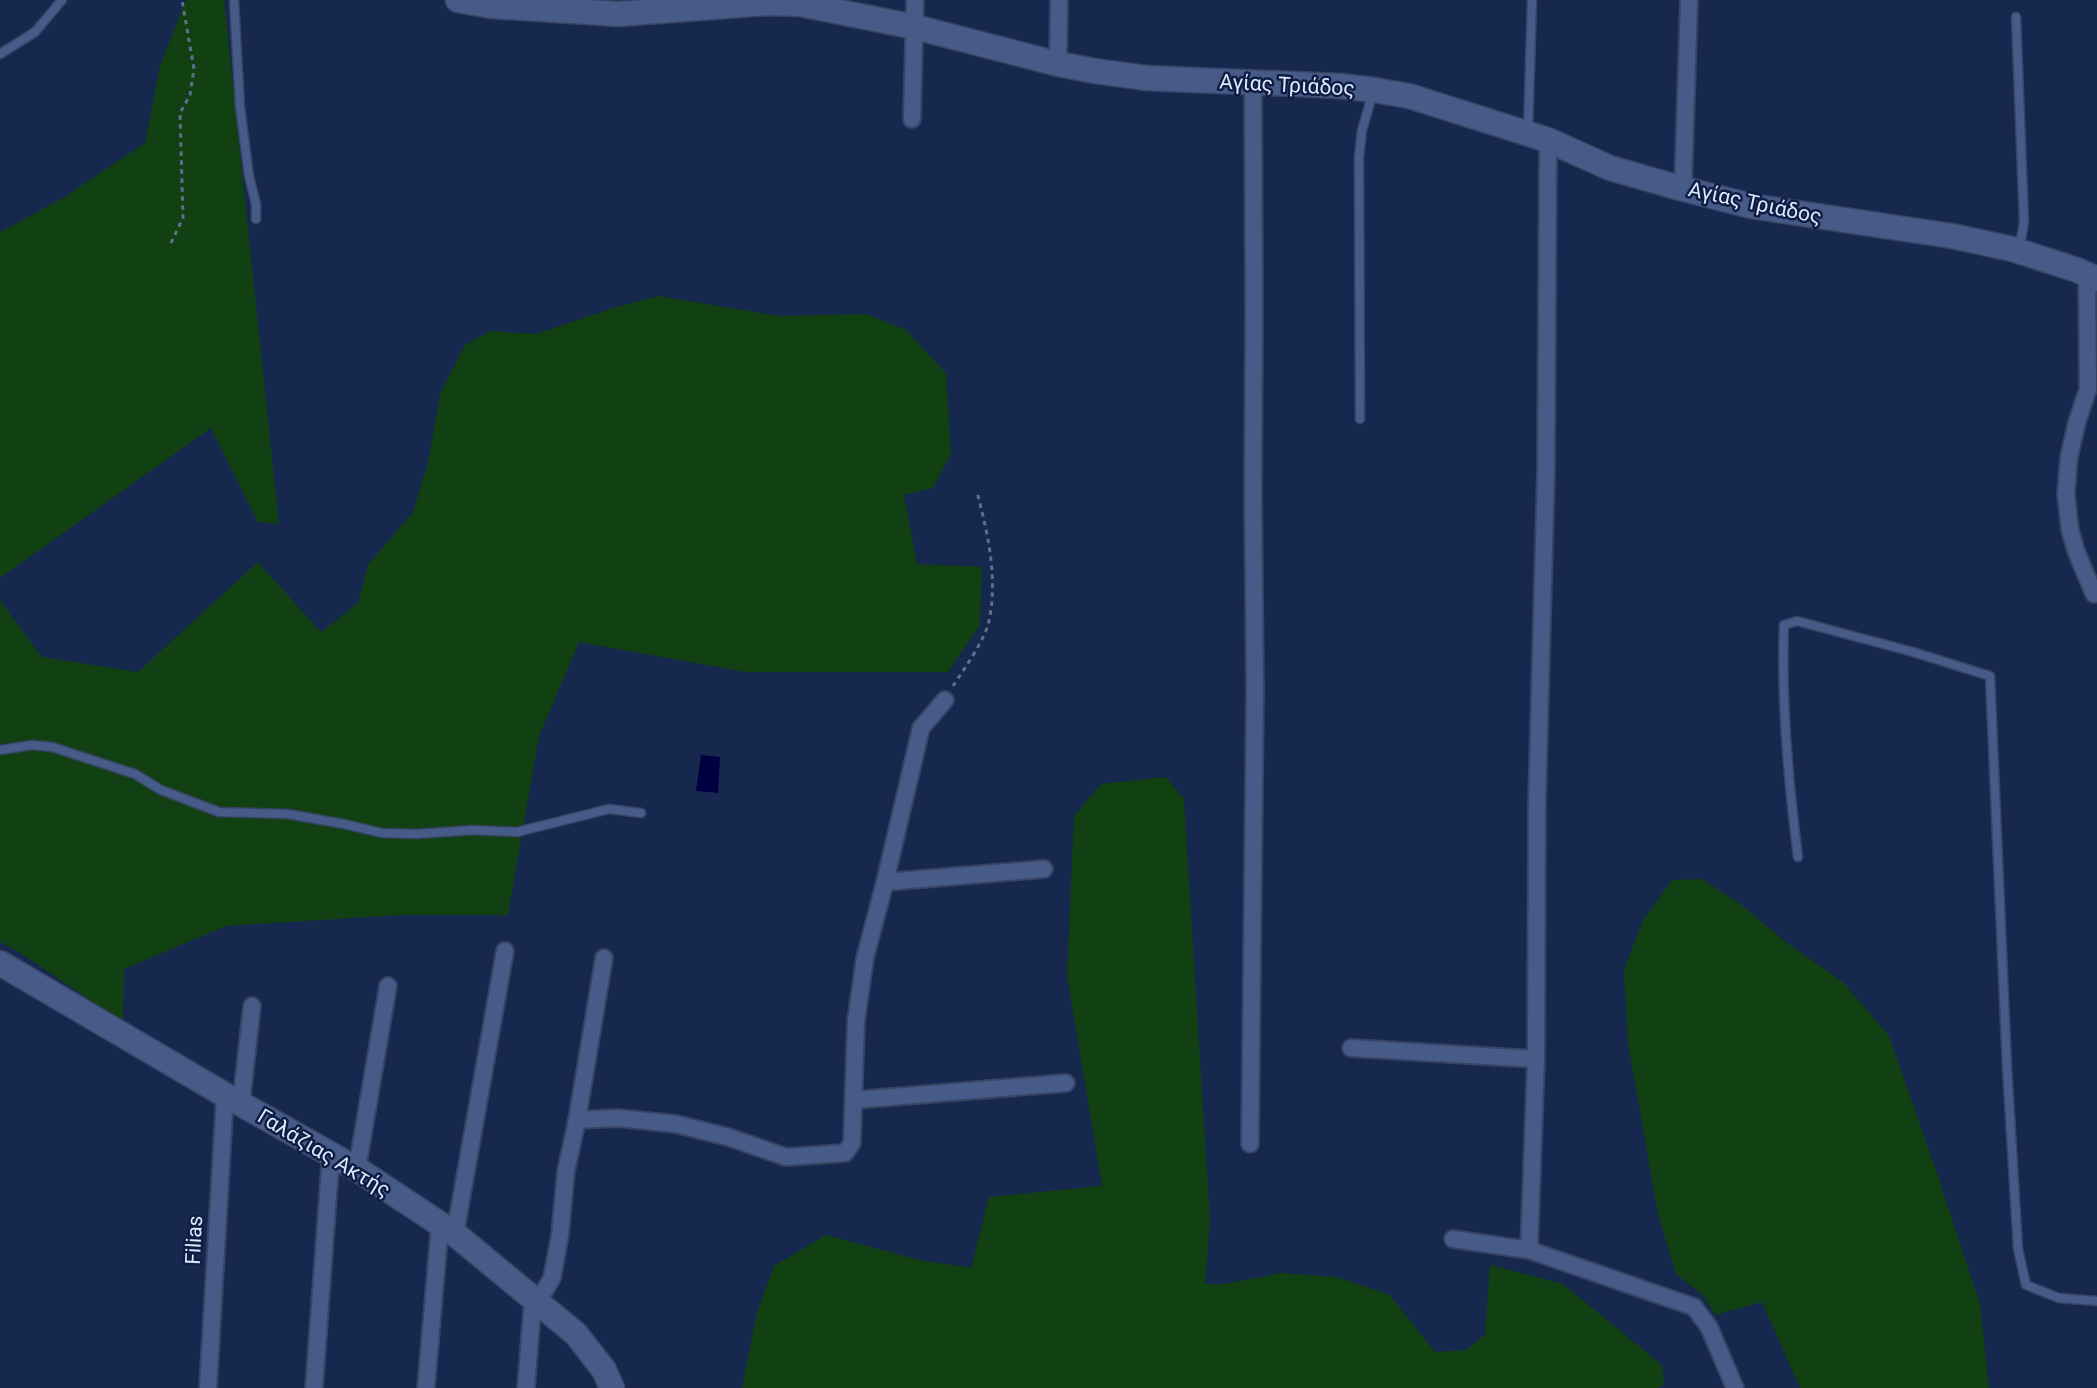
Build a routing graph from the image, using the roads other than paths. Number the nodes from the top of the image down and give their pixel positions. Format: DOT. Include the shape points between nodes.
graph roads {
  1 [pos="62,0"];
  2 [pos="234,0"];
  3 [pos="458,0"];
  4 [pos="915,0"];
  5 [pos="1059,0"];
  6 [pos="1532,0"];
  7 [pos="1689,0"];
  8 [pos="2016,17"];
  9 [pos="915,27"];
  10 [pos="0,54"];
  11 [pos="1058,64"];
  12 [pos="1252,82"];
  13 [pos="1374,90"];
  14 [pos="912,119"];
  15 [pos="1538,137"];
  16 [pos="1683,188"];
  17 [pos="256,219"];
  18 [pos="2018,251"];
  19 [pos="2092,276"];
  20 [pos="1360,418"];
  21 [pos="2094,594"];
  22 [pos="945,700"];
  23 [pos="0,750"];
  24 [pos="641,813"];
  25 [pos="1798,856"];
  26 [pos="1044,869"];
  27 [pos="885,882"];
  28 [pos="505,951"];
  29 [pos="604,958"];
  30 [pos="0,963"];
  31 [pos="388,986"];
  32 [pos="252,1006"];
  33 [pos="1351,1048"];
  34 [pos="1536,1059"];
  35 [pos="1066,1083"];
  36 [pos="233,1100"];
  37 [pos="854,1100"];
  38 [pos="577,1120"];
  39 [pos="1250,1144"];
  40 [pos="331,1154"];
  41 [pos="357,1169"];
  42 [pos="448,1229"];
  43 [pos="1453,1239"];
  44 [pos="1529,1250"];
  45 [pos="2097,1301"];
  46 [pos="536,1302"];
  47 [pos="208,1388"];
  48 [pos="314,1388"];
  49 [pos="426,1388"];
  50 [pos="526,1388"];
  51 [pos="612,1388"];
  52 [pos="1735,1388"];
  1 -- 10 [label="lane" via="34,32"];
  2 -- 17 [label="lane" via="240,107"];
  3 -- 9 [label="street, Αγίας Τριάδος" via="491,6 618,14 800,4"];
  4 -- 9 [label="street"];
  5 -- 11 [label="street"];
  6 -- 15 [label="lane"];
  7 -- 16 [label="street"];
  8 -- 18 [label="lane" via="2024,222"];
  9 -- 11 [label="street, Αγίας Τριάδος"];
  9 -- 14 [label="street"];
  11 -- 12 [label="street, Αγίας Τριάδος" via="1146,78"];
  12 -- 13 [label="street, Αγίας Τριάδος"];
  12 -- 39 [label="street" via="1255,702"];
  13 -- 15 [label="street, Αγίας Τριάδος" via="1409,96"];
  13 -- 20 [label="lane" via="1359,157"];
  15 -- 16 [label="street, Αγίας Τριάδος" via="1610,168"];
  15 -- 34 [label="street" via="1546,470 1537,801"];
  16 -- 18 [label="street, Αγίας Τριάδος" via="1751,206 1952,236"];
  18 -- 19 [label="street, Αγίας Τριάδος"];
  19 -- 21 [label="street" via="2088,390 2069,457 2066,494 2076,552"];
  22 -- 27 [label="street" via="921,728"];
  23 -- 24 [label="lane" via="52,747 135,774 161,790 219,812 288,814 382,833 517,832 609,809"];
  25 -- 45 [label="lane" via="1790,793 1784,625 1797,621 1990,676 2018,1249 2026,1286 2059,1298"];
  26 -- 27 [label="street"];
  27 -- 37 [label="street" via="864,958 856,1021"];
  28 -- 42 [label="street"];
  29 -- 38 [label="street"];
  30 -- 36 [label="street, Γαλάζιας Ακτής"];
  31 -- 41 [label="street"];
  32 -- 36 [label="street, Filias"];
  33 -- 34 [label="street"];
  34 -- 44 [label="street"];
  35 -- 37 [label="street"];
  36 -- 40 [label="street, Γαλάζιας Ακτής"];
  36 -- 47 [label="street, Filias"];
  37 -- 38 [label="street" via="852,1143 845,1152 786,1157 676,1124 618,1118"];
  38 -- 46 [label="street" via="552,1278"];
  40 -- 41 [label="street, Γαλάζιας Ακτής"];
  40 -- 48 [label="street"];
  41 -- 42 [label="street, Γαλάζιας Ακτής"];
  42 -- 46 [label="street, Γαλάζιας Ακτής"];
  42 -- 49 [label="street"];
  43 -- 44 [label="street"];
  44 -- 52 [label="street" via="1694,1308 1709,1327"];
  46 -- 50 [label="street"];
  46 -- 51 [label="street, Γαλάζιας Ακτής" via="576,1334 604,1370"];
}
